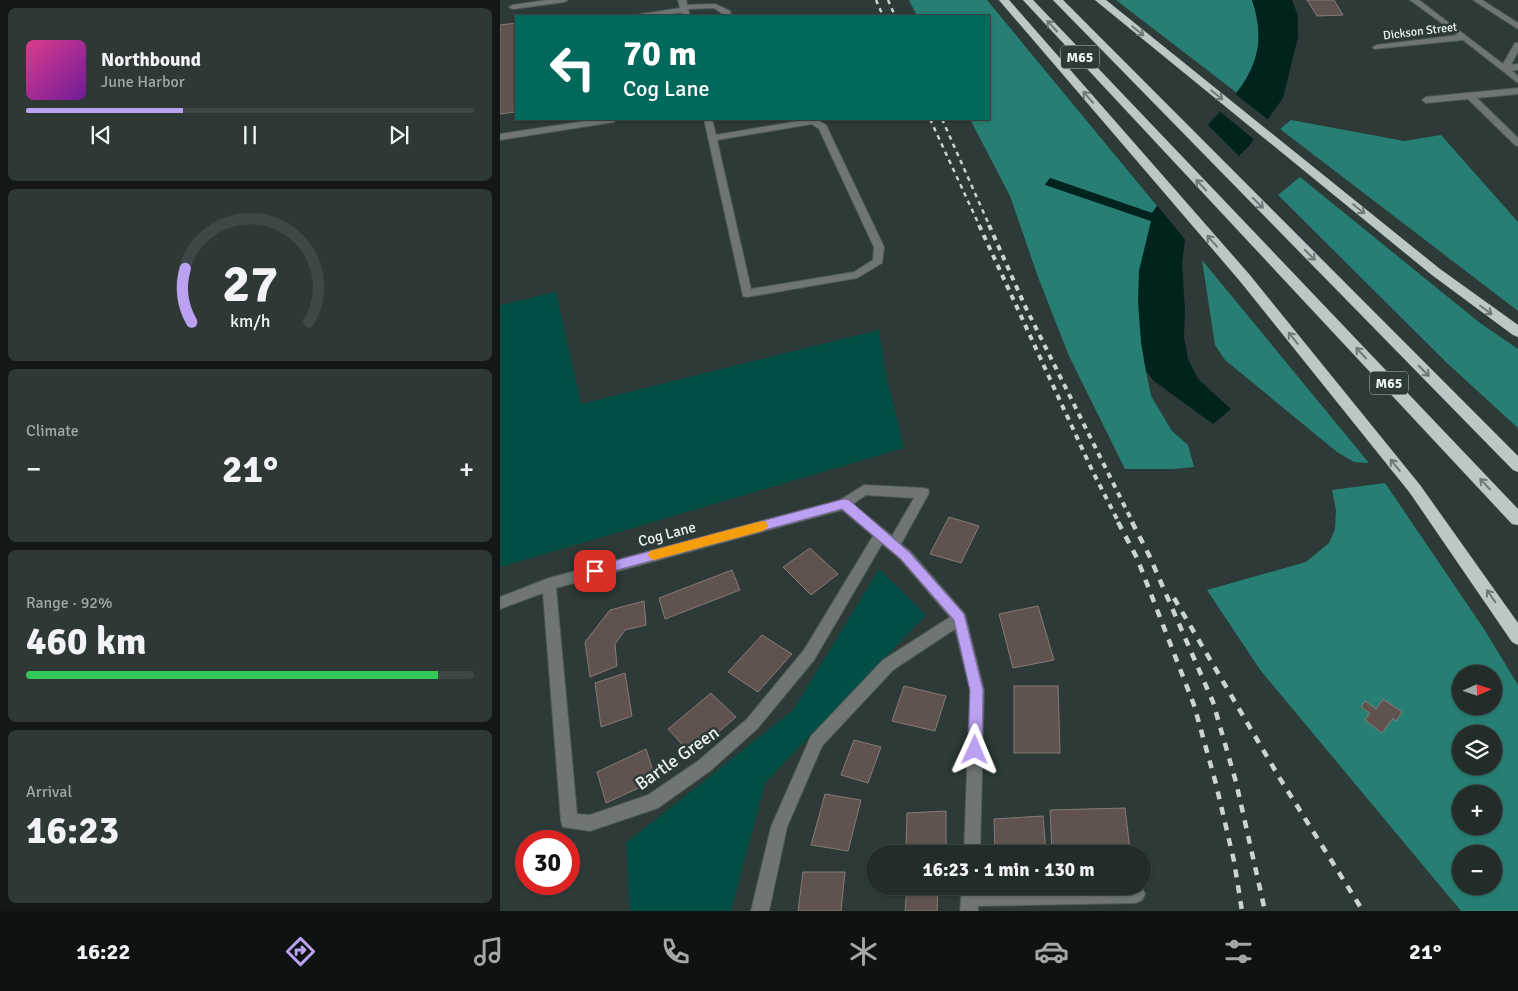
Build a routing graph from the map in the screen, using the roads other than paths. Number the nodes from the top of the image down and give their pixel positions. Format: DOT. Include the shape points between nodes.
graph roads {
  1 [pos="564,0"];
  2 [pos="1004,0"];
  3 [pos="1028,0"];
  4 [pos="1058,0"];
  5 [pos="1100,0"];
  6 [pos="1414,0"];
  7 [pos="1482,1"];
  8 [pos="513,7"];
  9 [pos="684,8"];
  10 [pos="646,15"];
  11 [pos="728,15"];
  12 [pos="1518,26"];
  13 [pos="1465,37"];
  14 [pos="1518,45"];
  15 [pos="1377,47"];
  16 [pos="1518,67"];
  17 [pos="1506,68"];
  18 [pos="1518,80"];
  19 [pos="1518,91"];
  20 [pos="1470,96"];
  21 [pos="1426,100"];
  22 [pos="608,120"];
  23 [pos="708,120"];
  24 [pos="500,137"];
  25 [pos="713,138"];
  26 [pos="1518,143"];
  27 [pos="1518,332"];
  28 [pos="1518,466"];
  29 [pos="844,504"];
  30 [pos="1518,520"];
  31 [pos="880,535"];
  32 [pos="893,546"];
  33 [pos="549,584"];
  34 [pos="500,603"];
  35 [pos="960,618"];
  36 [pos="1518,637"];
  37 [pos="972,845"];
  38 [pos="1094,895"];
  39 [pos="970,898"];
  40 [pos="760,911"];
  1 -- 8 [label="street"];
  36 -- 2 [label="highway, one-way" via="1415,489 1244,277"];
  30 -- 3 [label="highway, M65, one-way"];
  4 -- 28 [label="highway, M65, one-way"];
  5 -- 27 [label="highway, one-way" via="1436,272"];
  6 -- 13 [label="street"];
  7 -- 12 [label="street"];
  9 -- 10 [label="street"];
  9 -- 11 [label="street" via="715,6"];
  13 -- 15 [label="street, Dickson Street"];
  13 -- 17 [label="street"];
  14 -- 17 [label="street"];
  16 -- 17 [label="street"];
  17 -- 18 [label="street"];
  19 -- 20 [label="street"];
  20 -- 21 [label="street"];
  20 -- 26 [label="street"];
  22 -- 24 [label="street"];
  23 -- 25 [label="street"];
  25 -- 25 [label="street" via="747,293 857,275 878,261 880,247 822,127 813,121"];
  29 -- 31 [label="street"];
  29 -- 32 [label="street, Cog Lane" via="864,490 922,493"];
  29 -- 33 [label="street, Cog Lane"];
  31 -- 32 [label="street"];
  31 -- 33 [label="street, Bartle Green" via="808,655 752,724 704,766 652,802 590,823 569,821"];
  32 -- 35 [label="street" via="905,555"];
  33 -- 34 [label="street, Cog Lane"];
  35 -- 37 [label="street" via="977,690"];
  35 -- 40 [label="street" via="888,664 816,741 779,827"];
  38 -- 39 [label="street"];
}
